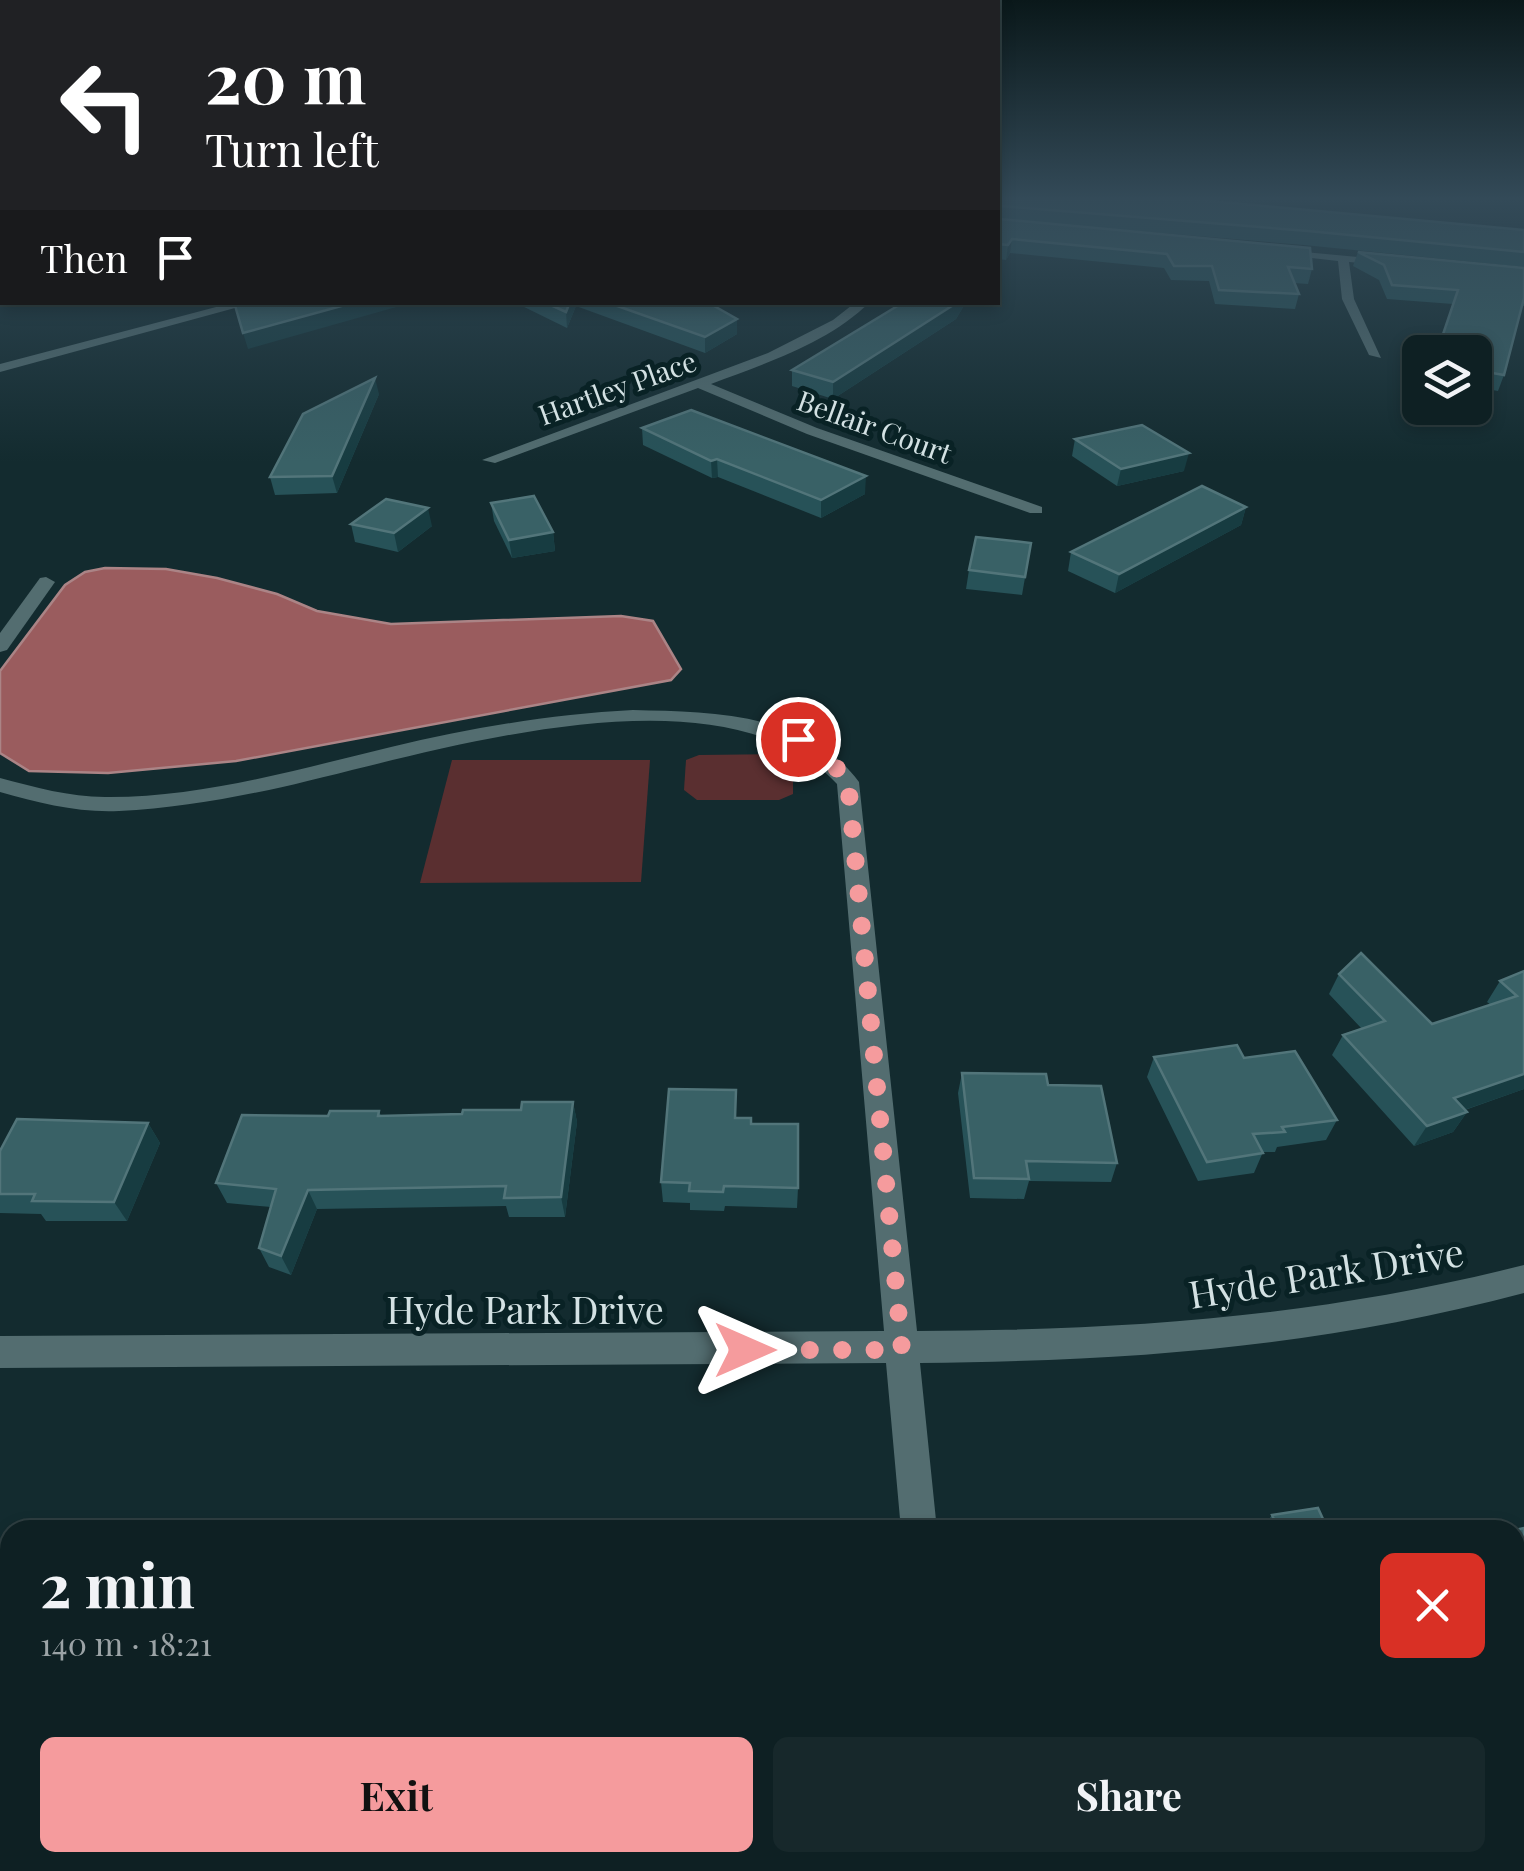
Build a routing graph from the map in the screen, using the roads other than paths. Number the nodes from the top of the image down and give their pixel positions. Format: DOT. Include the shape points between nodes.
graph roads {
  1 [pos="1346,287"];
  2 [pos="240,305"];
  3 [pos="860,305"];
  4 [pos="1376,355"];
  5 [pos="0,368"];
  6 [pos="700,384"];
  7 [pos="490,460"];
  8 [pos="1036,510"];
  9 [pos="46,582"];
  10 [pos="0,646"];
  11 [pos="0,784"];
  12 [pos="1524,1278"];
  13 [pos="902,1350"];
  14 [pos="0,1352"];
  15 [pos="918,1520"];
  1 -- 4 [label="street"];
  2 -- 5 [label="street"];
  3 -- 6 [label="street, Hartley Place" via="809,340"];
  6 -- 7 [label="street, Hartley Place"];
  6 -- 8 [label="street, Bellair Court" via="827,437"];
  9 -- 10 [label="street"];
  11 -- 13 [label="street" via="55,800 116,804 206,794 496,728 633,715 745,722 813,748 848,782"];
  12 -- 13 [label="street, Hyde Park Drive" via="1331,1322 1200,1338"];
  13 -- 14 [label="street, Hyde Park Drive"];
  13 -- 15 [label="street"];
}
